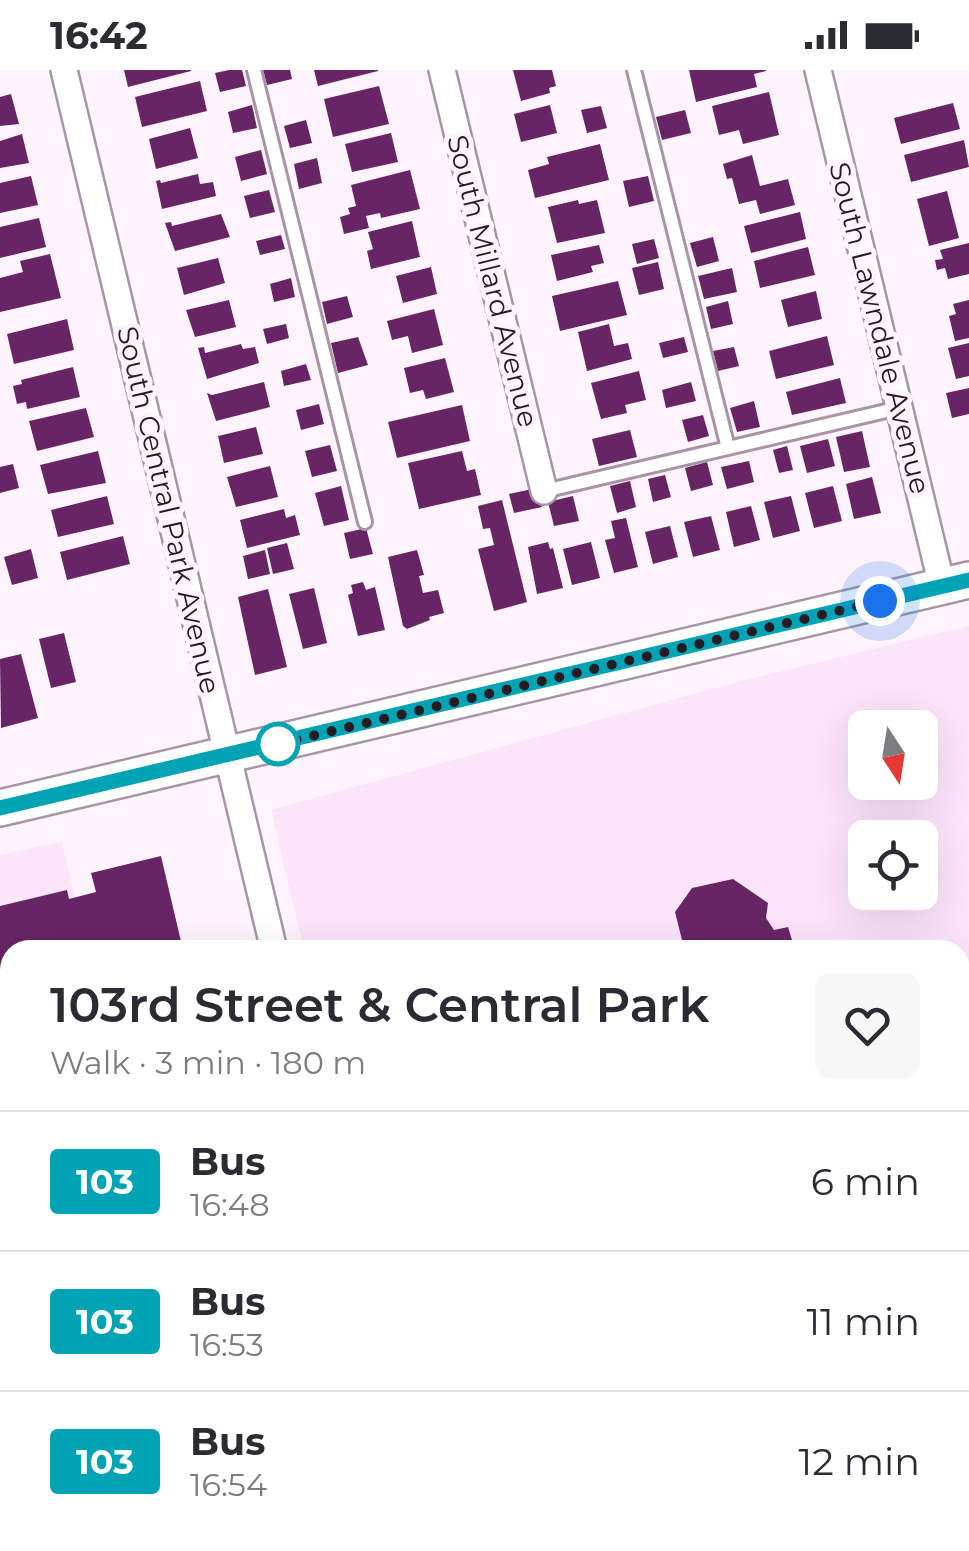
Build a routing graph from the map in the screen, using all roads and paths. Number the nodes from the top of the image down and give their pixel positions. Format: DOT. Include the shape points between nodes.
graph roads {
  1 [pos="64,70"];
  2 [pos="254,70"];
  3 [pos="442,70"];
  4 [pos="634,70"];
  5 [pos="818,70"];
  6 [pos="899,408"];
  7 [pos="728,448"];
  8 [pos="544,491"];
  9 [pos="365,522"];
  10 [pos="956,583"];
  11 [pos="228,756"];
  12 [pos="0,808"];
  13 [pos="272,940"];
  1 -- 11 [label="street, South Central Park Avenue"];
  2 -- 9 [label="lane"];
  3 -- 8 [label="street, South Millard Avenue"];
  4 -- 7 [label="lane"];
  5 -- 6 [label="street, South Lawndale Avenue"];
  6 -- 7 [label="lane"];
  6 -- 10 [label="street, South Lawndale Avenue"];
  7 -- 8 [label="lane"];
  10 -- 11 [label="main road"];
  11 -- 12 [label="main road"];
  11 -- 13 [label="street, South Central Park Avenue"];
}
